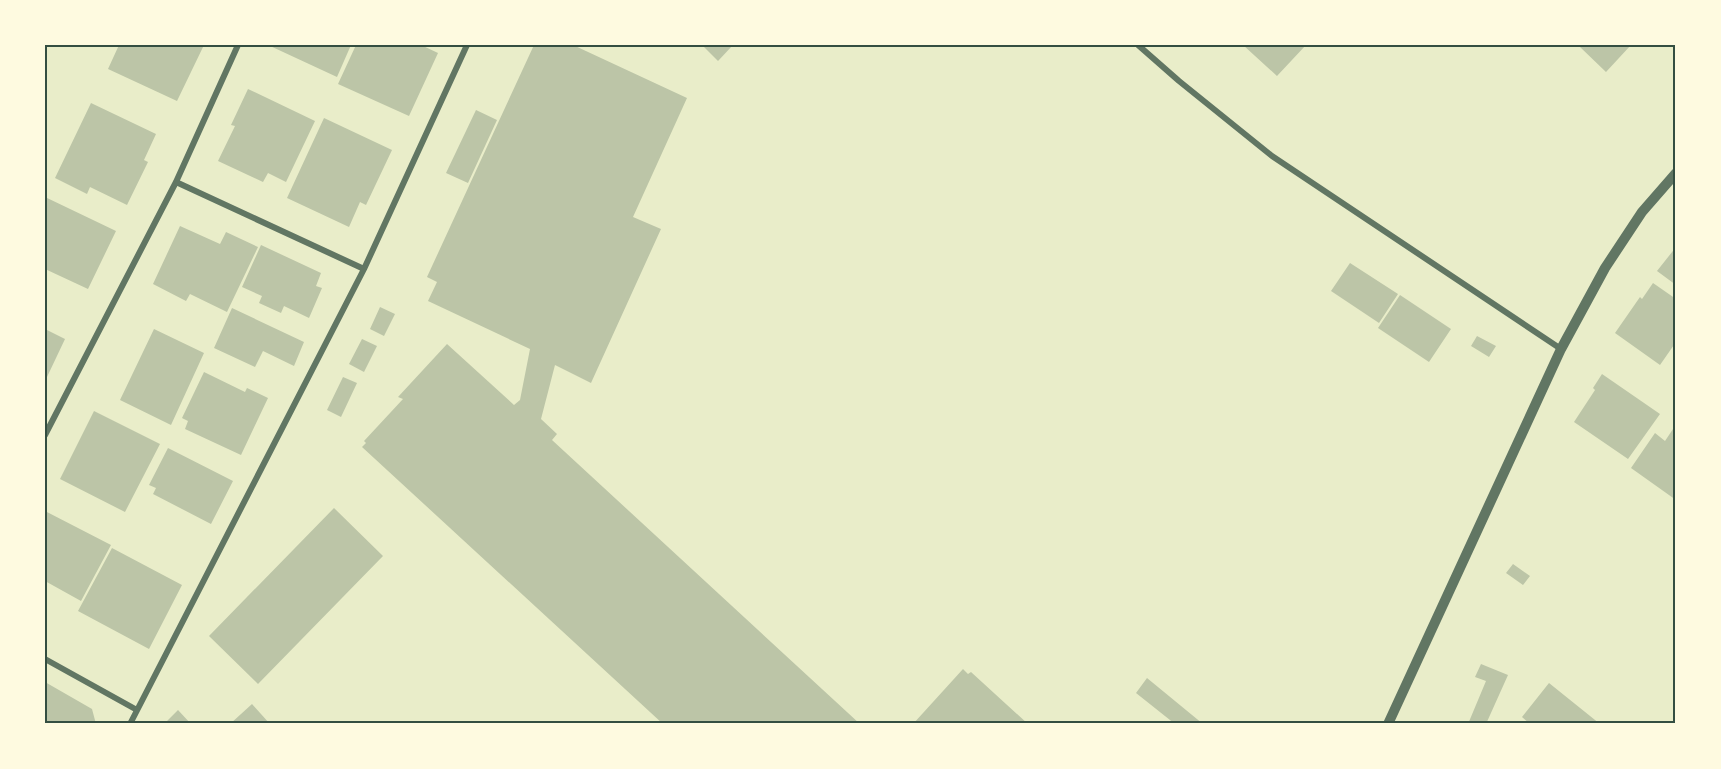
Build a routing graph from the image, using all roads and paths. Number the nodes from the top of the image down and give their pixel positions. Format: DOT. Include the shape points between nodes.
graph roads {
  1 [pos="238,45"];
  2 [pos="468,45"];
  3 [pos="1138,45"];
  4 [pos="1676,173"];
  5 [pos="176,182"];
  6 [pos="364,269"];
  7 [pos="1561,349"];
  8 [pos="45,435"];
  9 [pos="45,659"];
  10 [pos="137,710"];
  11 [pos="130,724"];
  12 [pos="1388,724"];
  1 -- 5 [label="street"];
  2 -- 6 [label="street"];
  3 -- 7 [label="street" via="1272,156"];
  4 -- 7 [label="street" via="1642,212 1605,268"];
  5 -- 6 [label="street"];
  5 -- 8 [label="street"];
  6 -- 10 [label="street"];
  7 -- 12 [label="street"];
  9 -- 10 [label="street"];
  10 -- 11 [label="street"];
}
